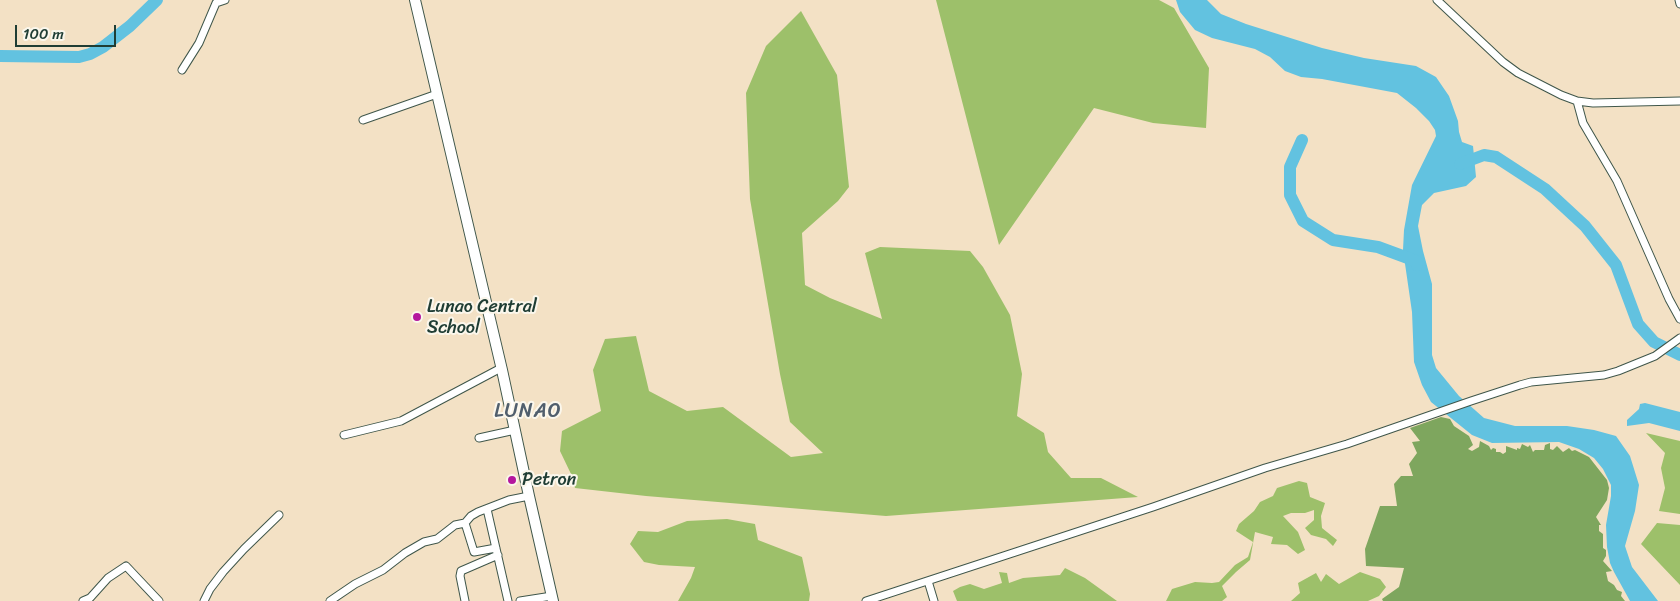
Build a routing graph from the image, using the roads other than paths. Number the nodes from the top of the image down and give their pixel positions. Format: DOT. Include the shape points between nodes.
graph roads {
  1 [pos="225,0"];
  2 [pos="415,0"];
  3 [pos="1437,0"];
  4 [pos="1679,0"];
  5 [pos="213,2"];
  6 [pos="1680,4"];
  7 [pos="182,70"];
  8 [pos="437,94"];
  9 [pos="1577,101"];
  10 [pos="1680,102"];
  11 [pos="363,120"];
  12 [pos="1680,319"];
  13 [pos="1680,338"];
  14 [pos="502,368"];
  15 [pos="516,430"];
  16 [pos="344,435"];
  17 [pos="479,438"];
  18 [pos="528,496"];
  19 [pos="487,508"];
  20 [pos="279,515"];
  21 [pos="465,523"];
  22 [pos="496,548"];
  23 [pos="498,556"];
  24 [pos="928,581"];
  25 [pos="552,598"];
  26 [pos="83,601"];
  27 [pos="159,601"];
  28 [pos="204,601"];
  29 [pos="330,601"];
  30 [pos="465,601"];
  31 [pos="508,601"];
  32 [pos="520,601"];
  33 [pos="866,601"];
  34 [pos="934,601"];
  1 -- 5 [label="street"];
  2 -- 8 [label="highway"];
  3 -- 9 [label="street" via="1518,73"];
  4 -- 6 [label="street"];
  5 -- 7 [label="street" via="199,43"];
  8 -- 11 [label="street"];
  8 -- 14 [label="highway"];
  9 -- 10 [label="street" via="1609,104"];
  9 -- 12 [label="street" via="1583,123 1617,181"];
  13 -- 24 [label="street" via="1655,356 1633,366 1604,375 1531,382"];
  14 -- 15 [label="highway"];
  14 -- 16 [label="street" via="400,421"];
  15 -- 17 [label="street"];
  15 -- 18 [label="highway"];
  18 -- 19 [label="street"];
  18 -- 25 [label="highway"];
  19 -- 21 [label="street"];
  19 -- 22 [label="street"];
  20 -- 28 [label="street" via="223,572"];
  21 -- 22 [label="street" via="474,552"];
  21 -- 29 [label="street" via="455,525 437,539 424,542"];
  22 -- 23 [label="street"];
  23 -- 30 [label="street" via="461,572"];
  23 -- 31 [label="street"];
  24 -- 33 [label="street"];
  24 -- 34 [label="street"];
  25 -- 32 [label="street"];
  26 -- 27 [label="street" via="126,566"];
}
